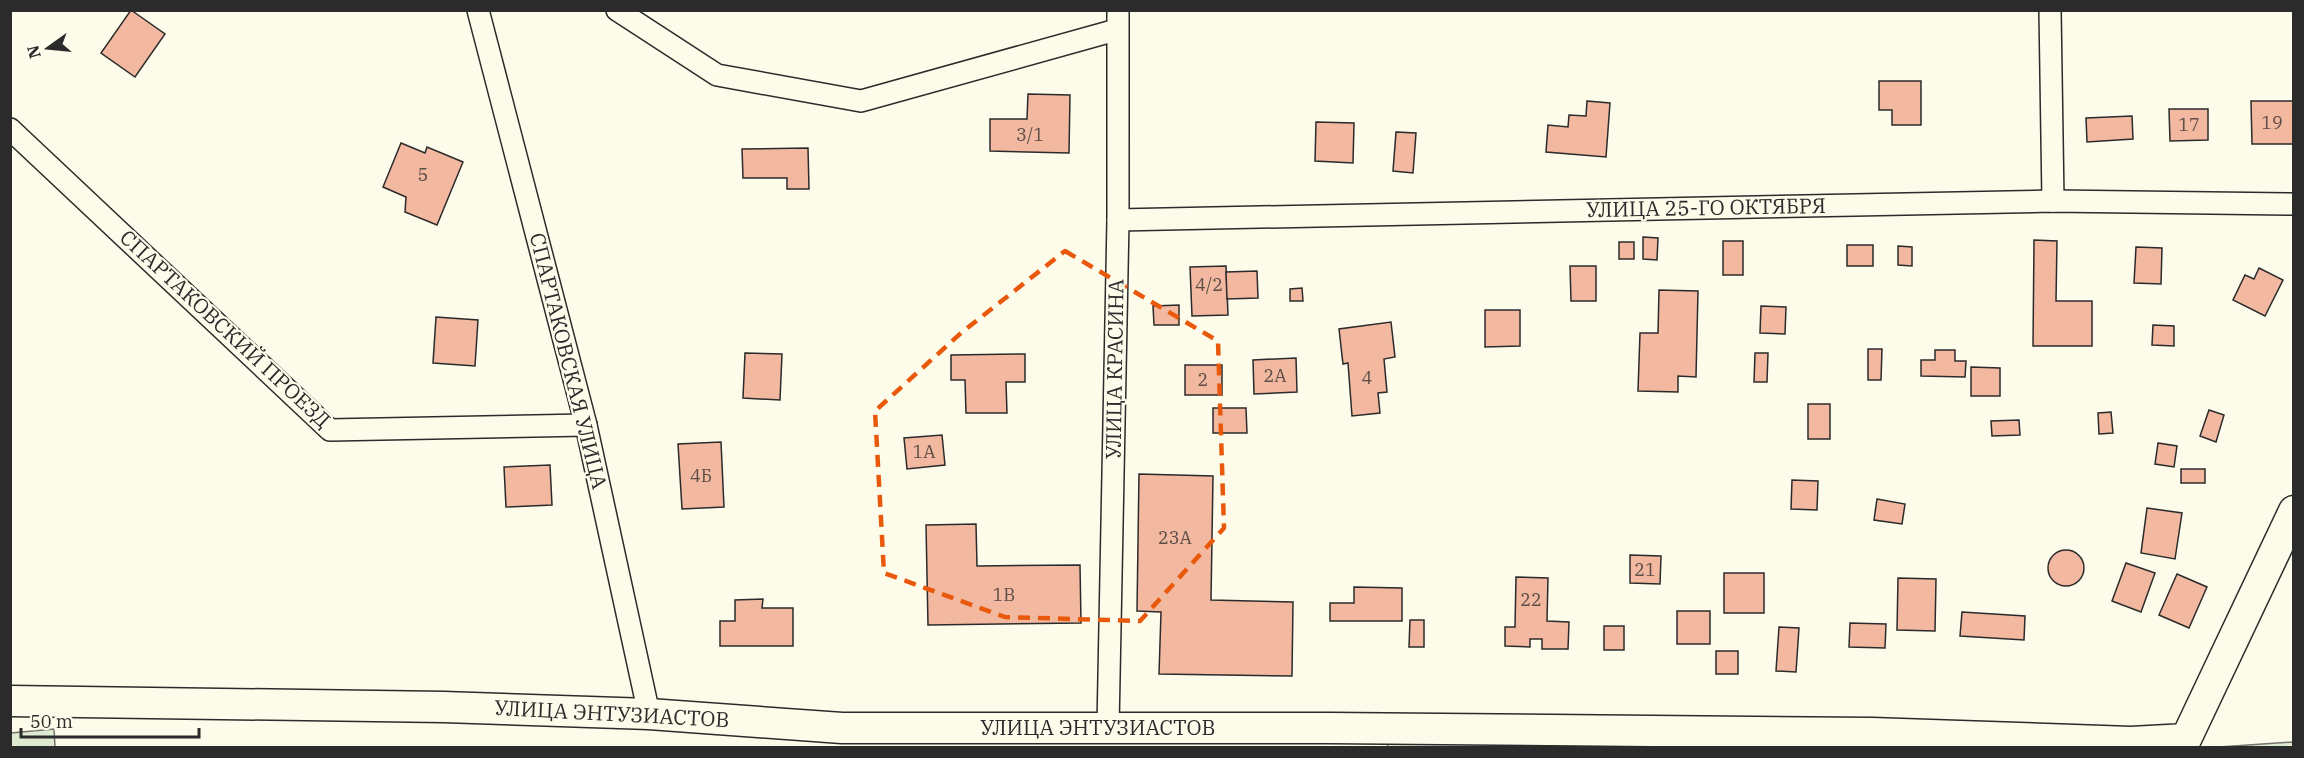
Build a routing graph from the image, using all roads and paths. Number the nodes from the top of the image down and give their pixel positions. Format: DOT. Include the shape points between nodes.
graph roads {
  1 [pos="478,10"];
  2 [pos="617,10"];
  3 [pos="2050,10"];
  4 [pos="1117,20"];
  5 [pos="10,129"];
  6 [pos="2053,201"];
  7 [pos="2294,204"];
  8 [pos="1118,220"];
  9 [pos="586,425"];
  10 [pos="2294,511"];
  11 [pos="10,701"];
  12 [pos="649,714"];
  13 [pos="1108,727"];
  14 [pos="839,738"];
  1 -- 9 [label="street, СПАРТАКОВСКАЯ УЛИЦА"];
  2 -- 4 [label="street" via="717,75 861,101"];
  3 -- 6 [label="street"];
  4 -- 8 [label="street, УЛИЦА КРАСИНА"];
  5 -- 9 [label="street, СПАРТАКОВСКИЙ ПРОЕЗД" via="330,430"];
  6 -- 7 [label="street, УЛИЦА 25-ГО ОКТЯБРЯ"];
  6 -- 8 [label="street, УЛИЦА 25-ГО ОКТЯБРЯ"];
  8 -- 13 [label="street, УЛИЦА КРАСИНА"];
  9 -- 12 [label="street, СПАРТАКОВСКАЯ УЛИЦА"];
  10 -- 13 [label="street, УЛИЦА ЭНТУЗИАСТОВ" via="2186,739 2131,742 1872,733"];
  11 -- 12 [label="street, УЛИЦА ЭНТУЗИАСТОВ" via="444,706"];
  12 -- 14 [label="street, УЛИЦА ЭНТУЗИАСТОВ"];
  13 -- 14 [label="street, УЛИЦА ЭНТУЗИАСТОВ"];
}
